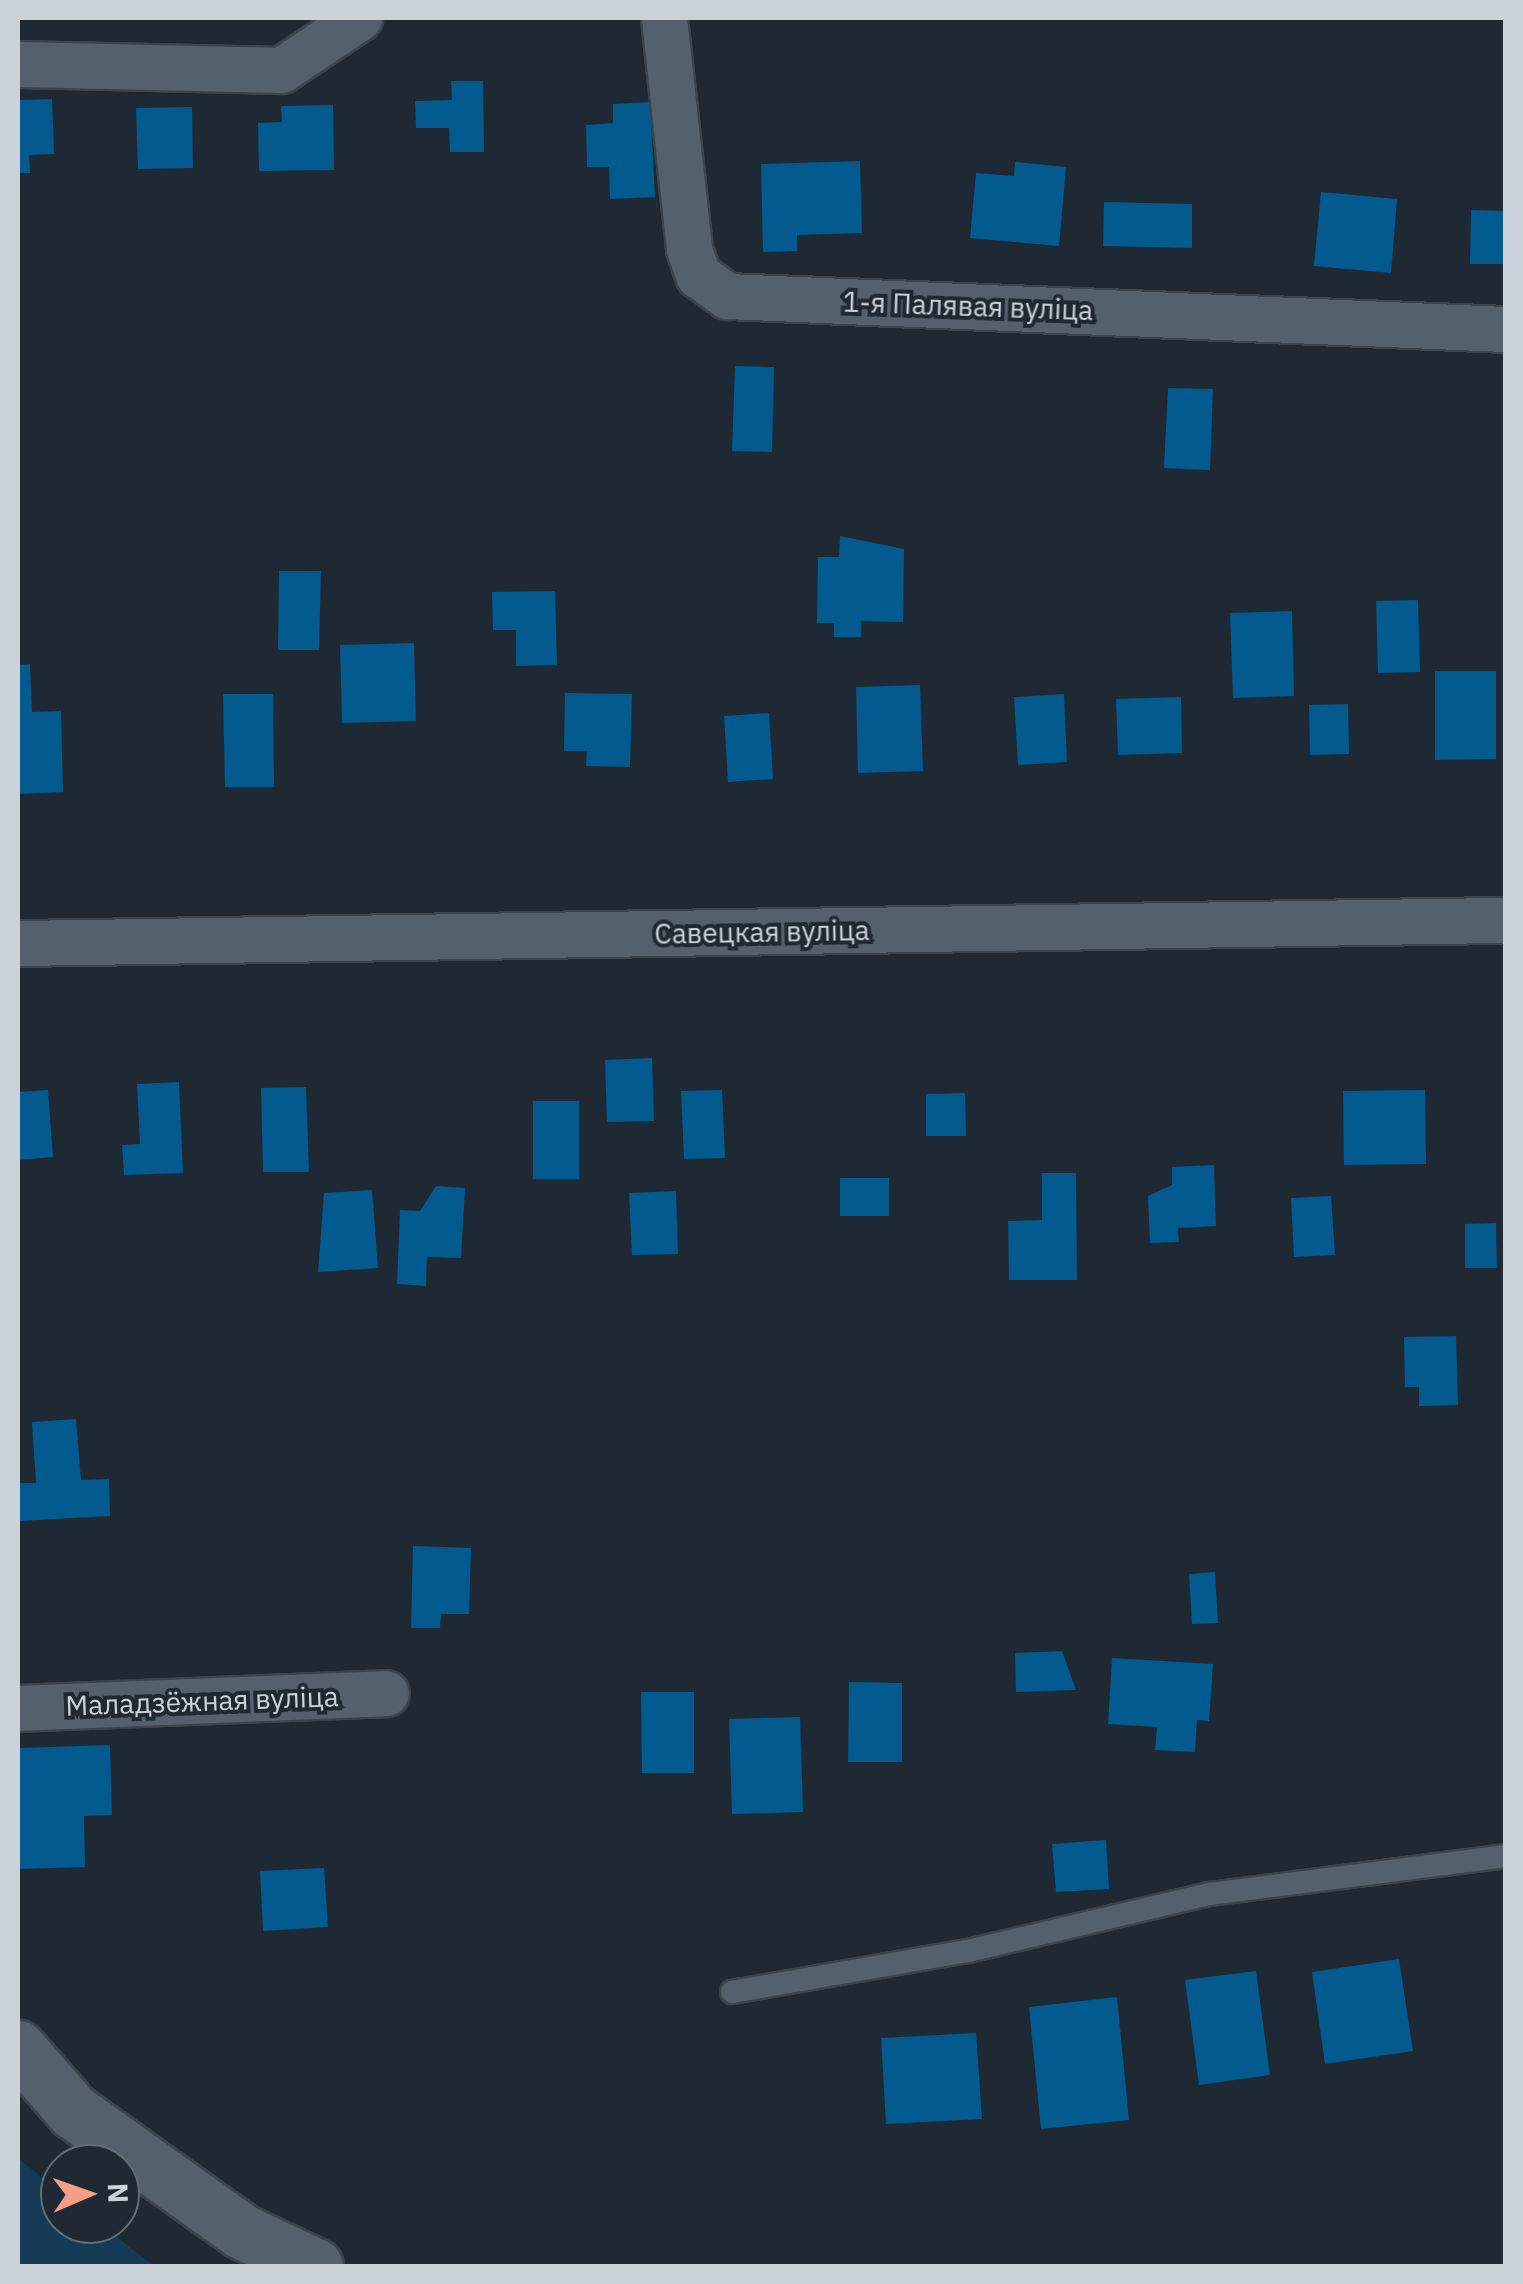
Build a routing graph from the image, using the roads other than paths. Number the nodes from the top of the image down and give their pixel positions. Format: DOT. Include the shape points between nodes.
graph roads {
  1 [pos="360,18"];
  2 [pos="664,18"];
  3 [pos="18,64"];
  4 [pos="1506,329"];
  5 [pos="1506,920"];
  6 [pos="18,943"];
  7 [pos="386,1693"];
  8 [pos="18,1708"];
  9 [pos="1506,1856"];
  10 [pos="732,1992"];
  11 [pos="18,2048"];
  12 [pos="314,2266"];
  1 -- 3 [label="street" via="281,70"];
  2 -- 4 [label="street, 1-я Палявая вуліца" via="689,250 698,276 726,296"];
  5 -- 6 [label="street, Савецкая вуліца"];
  7 -- 8 [label="street, Маладзёжная вуліца"];
  9 -- 10 [label="lane" via="1210,1894"];
  11 -- 12 [label="street" via="72,2111 241,2231"];
}
